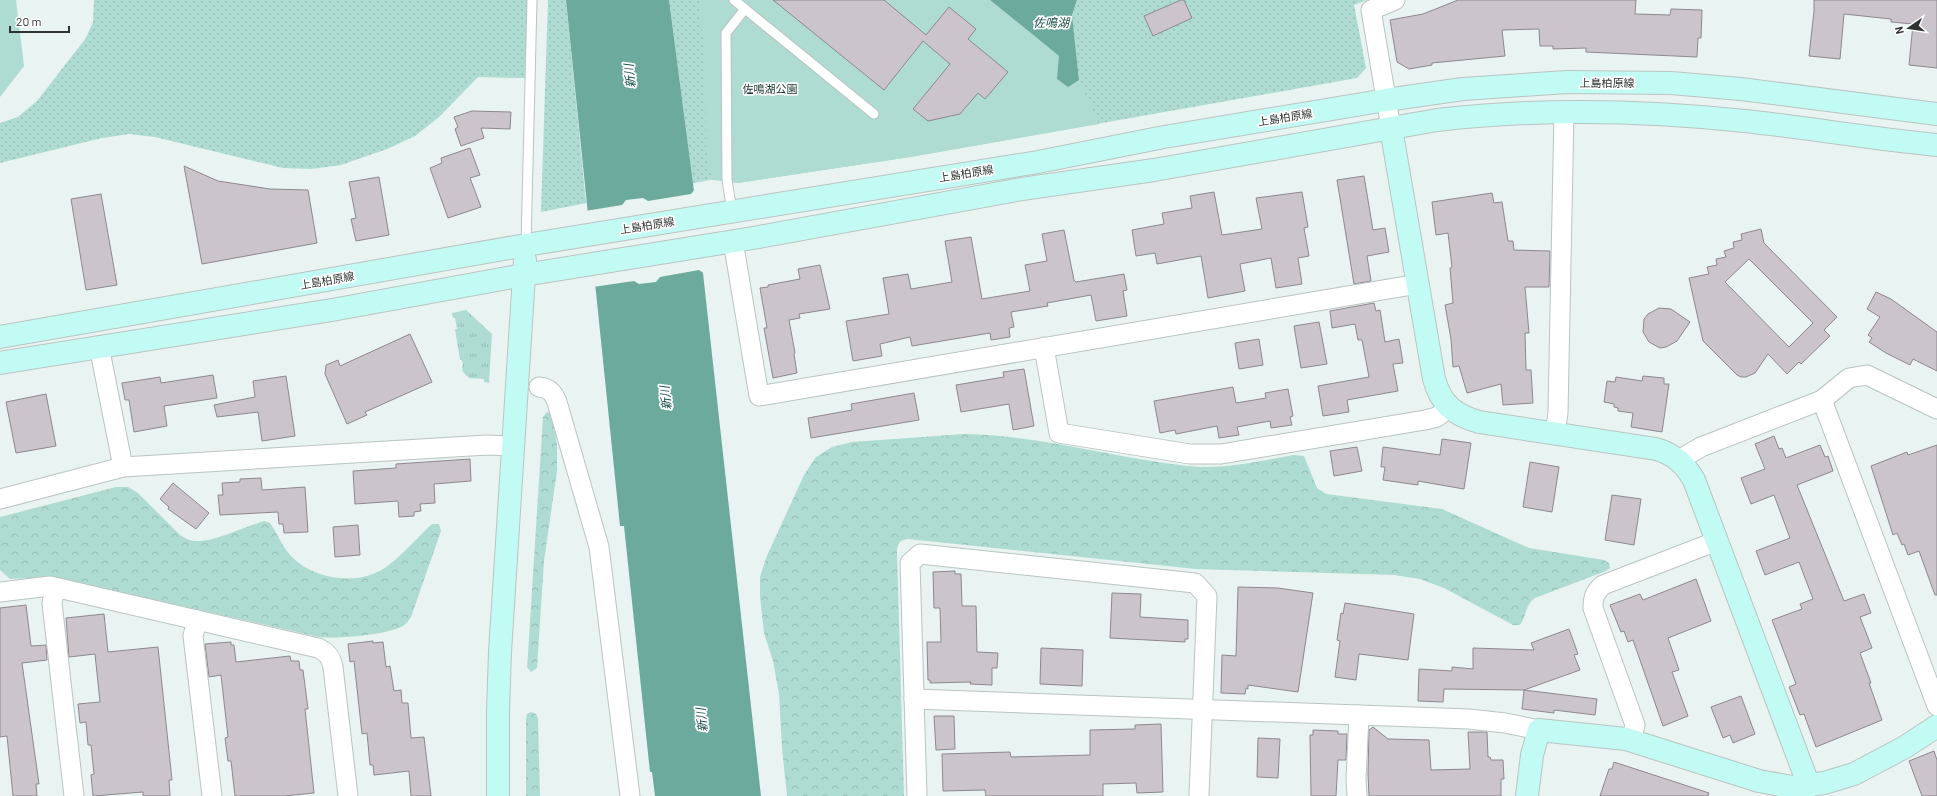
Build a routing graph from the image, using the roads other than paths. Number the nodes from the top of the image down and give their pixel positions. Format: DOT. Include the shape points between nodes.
graph roads {
  1 [pos="532,0"];
  2 [pos="734,0"];
  3 [pos="1395,0"];
  4 [pos="746,9"];
  5 [pos="1386,100"];
  6 [pos="1564,111"];
  7 [pos="874,114"];
  8 [pos="1937,114"];
  9 [pos="1391,128"];
  10 [pos="1937,145"];
  11 [pos="724,213"];
  12 [pos="726,242"];
  13 [pos="526,245"];
  14 [pos="524,275"];
  15 [pos="1418,284"];
  16 [pos="0,337"];
  17 [pos="99,346"];
  18 [pos="1044,347"];
  19 [pos="0,363"];
  20 [pos="539,387"];
  21 [pos="1822,400"];
  22 [pos="1450,407"];
  23 [pos="1937,409"];
  24 [pos="1555,433"];
  25 [pos="513,446"];
  26 [pos="1679,460"];
  27 [pos="123,467"];
  28 [pos="0,499"];
  29 [pos="1717,541"];
  30 [pos="55,588"];
  31 [pos="0,592"];
  32 [pos="197,620"];
  33 [pos="914,699"];
  34 [pos="1937,706"];
  35 [pos="1202,709"];
  36 [pos="1359,715"];
  37 [pos="1937,726"];
  38 [pos="1539,730"];
  39 [pos="1631,741"];
  40 [pos="1811,791"];
  41 [pos="74,796"];
  42 [pos="212,796"];
  43 [pos="348,796"];
  44 [pos="498,796"];
  45 [pos="630,796"];
  46 [pos="917,796"];
  47 [pos="1199,796"];
  48 [pos="1357,796"];
  49 [pos="1527,796"];
  1 -- 13 [label="lane"];
  2 -- 4 [label="lane"];
  3 -- 5 [label="street" via="1371,10"];
  4 -- 7 [label="lane"];
  4 -- 11 [label="lane" via="726,33 727,180"];
  5 -- 8 [label="street, 上島柏原線" via="1498,86 1567,82 1637,82 1741,89"];
  5 -- 9 [label="street"];
  5 -- 11 [label="street, 上島柏原線" via="1164,137 1038,162"];
  6 -- 9 [label="street" via="1468,116"];
  6 -- 10 [label="street" via="1701,117"];
  6 -- 24 [label="street" via="1558,413"];
  9 -- 12 [label="street" via="1154,170 1022,189"];
  9 -- 15 [label="street"];
  11 -- 13 [label="street, 上島柏原線"];
  12 -- 14 [label="street"];
  12 -- 18 [label="street" via="759,396"];
  13 -- 14 [label="street"];
  13 -- 16 [label="street, 上島柏原線"];
  14 -- 17 [label="street" via="332,310"];
  14 -- 25 [label="street"];
  15 -- 18 [label="street"];
  15 -- 22 [label="street" via="1434,379 1442,398"];
  17 -- 19 [label="street"];
  17 -- 27 [label="street"];
  18 -- 22 [label="street" via="1059,433 1190,454 1237,452 1425,420"];
  20 -- 45 [label="street" via="554,393 599,547"];
  21 -- 23 [label="street" via="1849,378 1867,375"];
  21 -- 26 [label="street" via="1701,447"];
  21 -- 34 [label="street"];
  22 -- 24 [label="street" via="1458,414 1479,422"];
  24 -- 26 [label="street" via="1656,449"];
  25 -- 27 [label="street" via="487,444"];
  25 -- 44 [label="street" via="499,667"];
  26 -- 29 [label="street" via="1694,480"];
  27 -- 28 [label="street"];
  29 -- 39 [label="street" via="1603,585 1596,591 1593,599 1594,608 1635,725"];
  29 -- 40 [label="street"];
  30 -- 31 [label="street" via="50,586"];
  30 -- 32 [label="street"];
  30 -- 41 [label="street" via="52,603"];
  32 -- 42 [label="street" via="193,636"];
  32 -- 43 [label="street" via="326,652 333,667"];
  33 -- 35 [label="street"];
  33 -- 35 [label="street" via="910,563 920,554 1195,583 1207,596"];
  33 -- 46 [label="street"];
  35 -- 36 [label="street"];
  35 -- 47 [label="street"];
  36 -- 38 [label="street" via="1469,719"];
  36 -- 48 [label="street"];
  37 -- 40 [label="street" via="1868,767"];
  38 -- 39 [label="street"];
  38 -- 49 [label="street" via="1531,761"];
  39 -- 40 [label="street" via="1759,782"];
}
